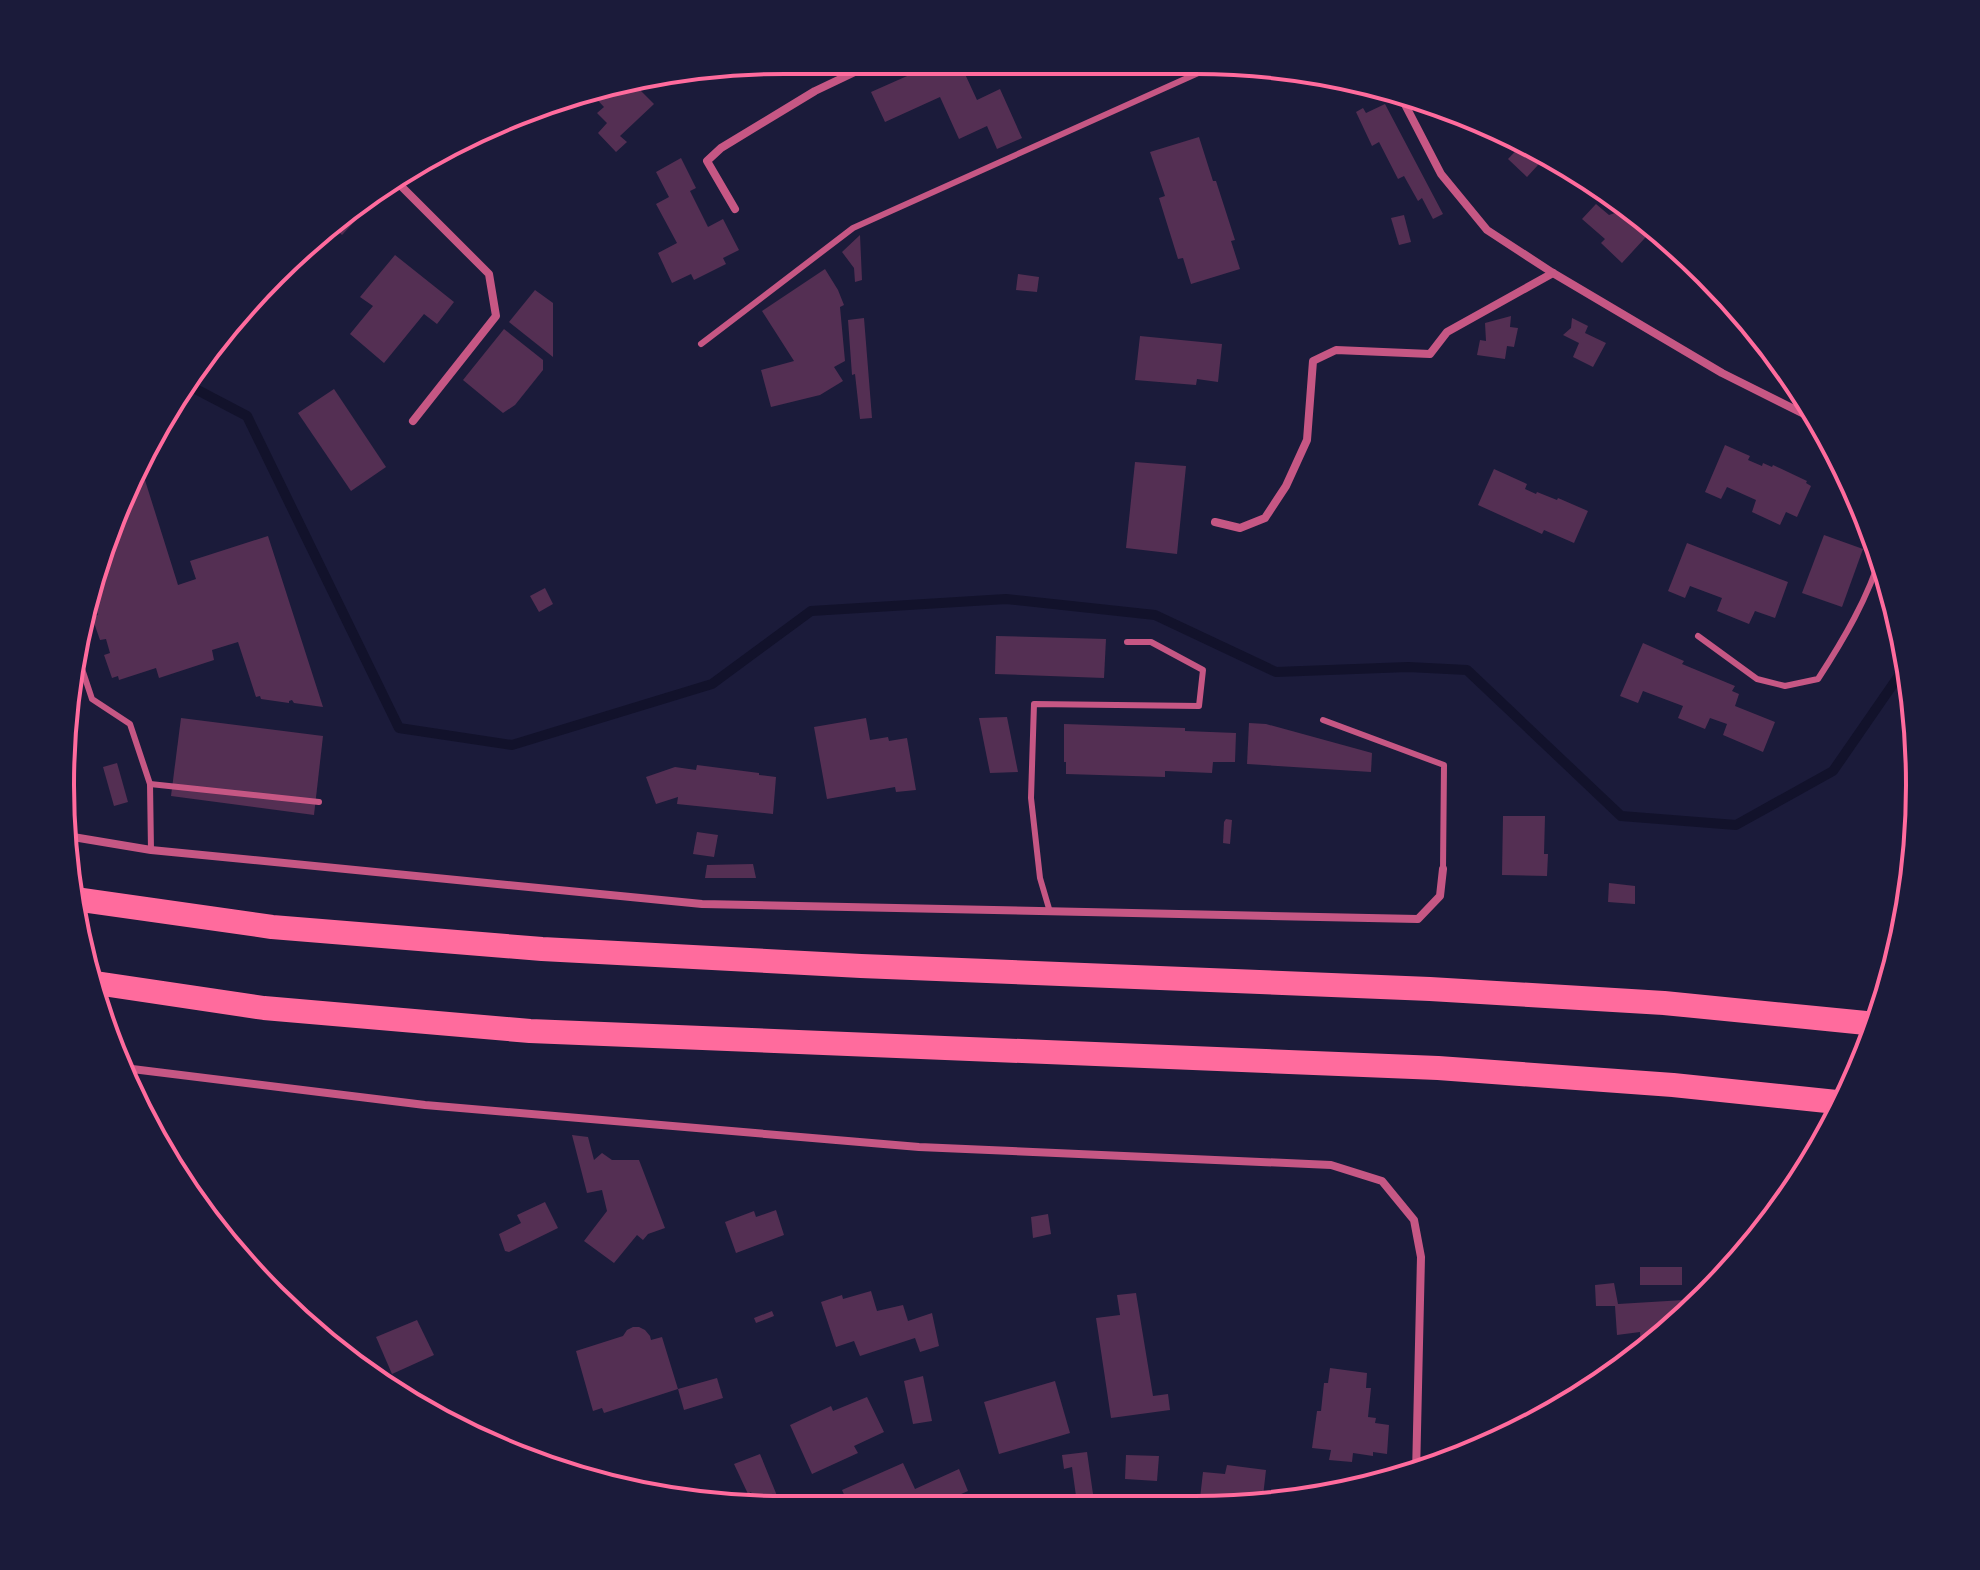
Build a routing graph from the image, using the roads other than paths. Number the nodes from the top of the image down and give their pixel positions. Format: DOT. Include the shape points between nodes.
graph roads {
  1 [pos="851,74"];
  2 [pos="1196,74"];
  3 [pos="1406,106"];
  4 [pos="402,187"];
  5 [pos="735,209"];
  6 [pos="1553,273"];
  7 [pos="701,344"];
  8 [pos="1800,412"];
  9 [pos="413,421"];
  10 [pos="1215,522"];
  11 [pos="1874,575"];
  12 [pos="1698,636"];
  13 [pos="1127,642"];
  14 [pos="83,673"];
  15 [pos="1323,720"];
  16 [pos="150,784"];
  17 [pos="319,802"];
  18 [pos="76,838"];
  19 [pos="151,850"];
  20 [pos="1443,869"];
  21 [pos="84,900"];
  22 [pos="1050,912"];
  23 [pos="103,984"];
  24 [pos="1865,1023"];
  25 [pos="134,1069"];
  26 [pos="1832,1102"];
  27 [pos="1416,1460"];
  1 -- 5 [label="street" via="707,161"];
  2 -- 7 [label="lane" via="853,228"];
  3 -- 6 [label="street" via="1441,174 1487,230"];
  4 -- 9 [label="street" via="489,274 496,316"];
  6 -- 8 [label="street" via="1722,373"];
  6 -- 10 [label="street" via="1447,332 1430,354 1336,350 1313,361 1307,440 1286,486 1265,518 1240,528"];
  11 -- 12 [label="lane" via="1846,636 1818,679 1785,686 1757,679"];
  13 -- 22 [label="lane" via="1151,642 1203,670 1199,706 1034,704 1031,798 1040,878"];
  14 -- 16 [label="lane" via="92,699 130,724"];
  15 -- 20 [label="lane" via="1444,765"];
  16 -- 17 [label="lane"];
  16 -- 19 [label="lane"];
  18 -- 19 [label="street"];
  19 -- 22 [label="street" via="702,904"];
  20 -- 22 [label="street" via="1440,896 1418,919"];
  21 -- 24 [label="highway" via="272,927 542,949 1430,989 1664,1003"];
  23 -- 26 [label="highway" via="264,1008 530,1031 1438,1068"];
  25 -- 27 [label="street" via="425,1105 919,1147 1331,1165 1382,1181 1414,1220 1421,1257"];
}
